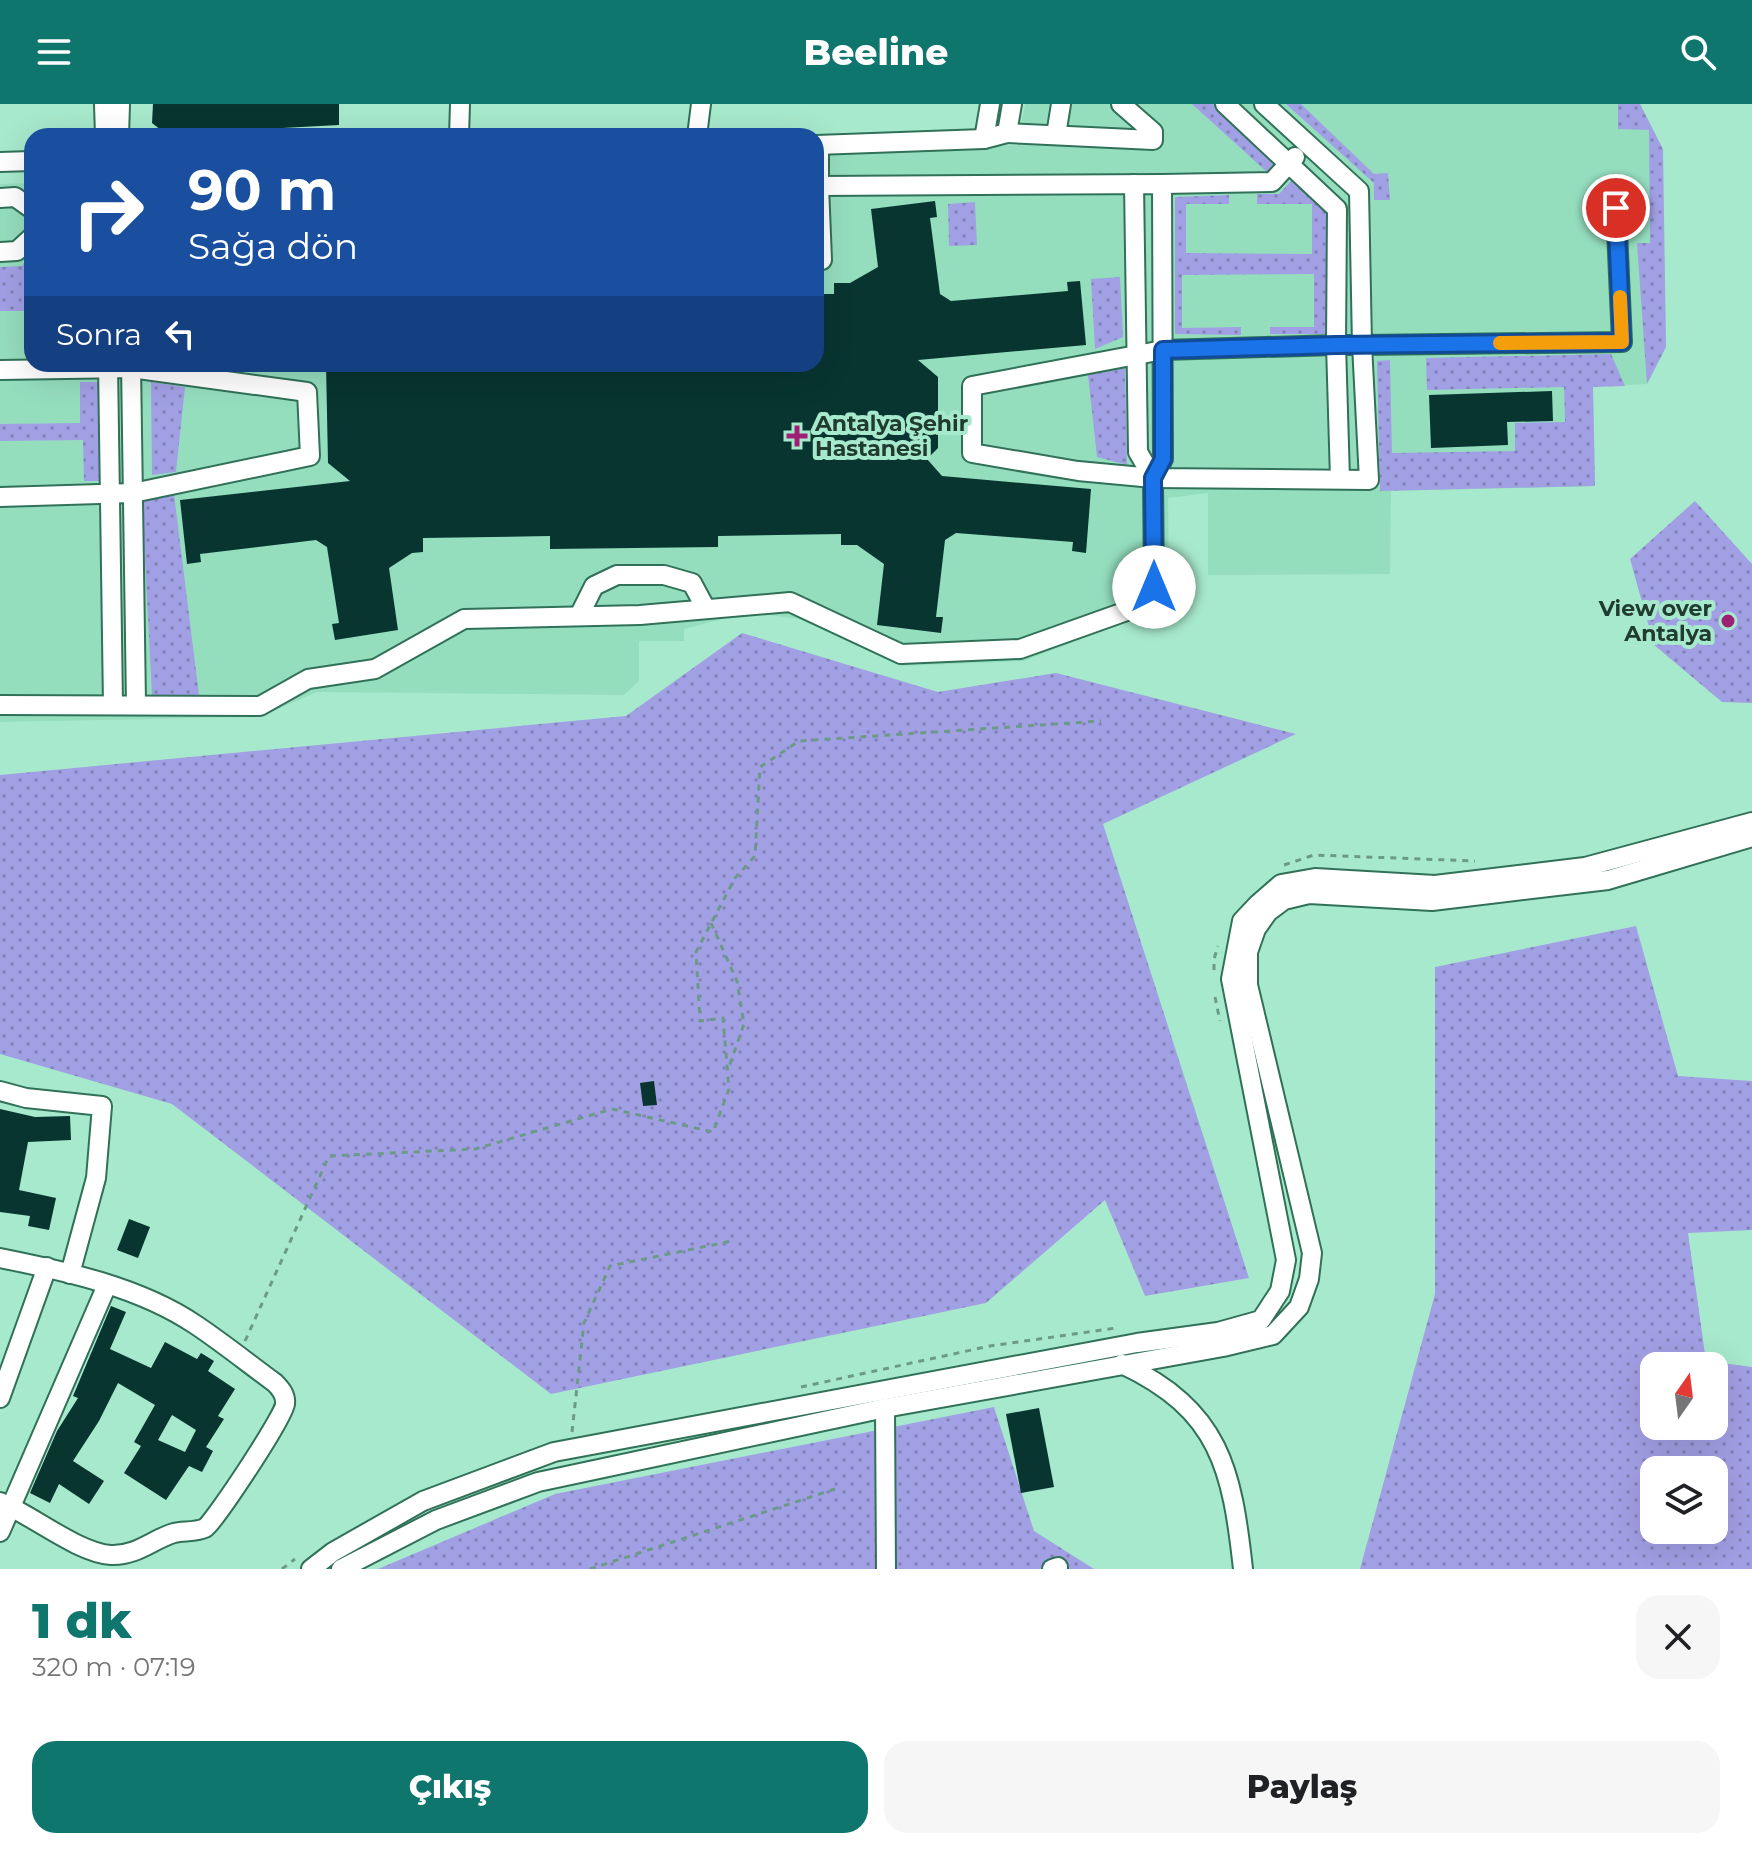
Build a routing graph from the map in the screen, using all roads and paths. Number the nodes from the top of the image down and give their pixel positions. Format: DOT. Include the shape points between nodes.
graph roads {
  1 [pos="104,104"];
  2 [pos="120,104"];
  3 [pos="460,104"];
  4 [pos="701,104"];
  5 [pos="990,104"];
  6 [pos="1012,104"];
  7 [pos="1061,104"];
  8 [pos="1121,104"];
  9 [pos="1225,104"];
  10 [pos="1264,104"];
  11 [pos="105,128"];
  12 [pos="119,128"];
  13 [pos="459,128"];
  14 [pos="698,128"];
  15 [pos="1007,133"];
  16 [pos="1056,135"];
  17 [pos="984,139"];
  18 [pos="1308,144"];
  19 [pos="824,145"];
  20 [pos="24,161"];
  21 [pos="0,162"];
  22 [pos="1289,164"];
  23 [pos="1134,184"];
  24 [pos="1162,184"];
  25 [pos="824,186"];
  26 [pos="0,198"];
  27 [pos="24,203"];
  28 [pos="1616,208"];
  29 [pos="24,244"];
  30 [pos="0,252"];
  31 [pos="1336,345"];
  32 [pos="1362,345"];
  33 [pos="1163,350"];
  34 [pos="1136,355"];
  35 [pos="24,369"];
  36 [pos="0,370"];
  37 [pos="108,372"];
  38 [pos="131,372"];
  39 [pos="172,372"];
  40 [pos="1153,478"];
  41 [pos="1340,479"];
  42 [pos="133,493"];
  43 [pos="110,494"];
  44 [pos="0,497"];
  45 [pos="706,609"];
  46 [pos="579,616"];
  47 [pos="136,704"];
  48 [pos="0,705"];
  49 [pos="113,705"];
  50 [pos="1101,721"];
  51 [pos="1752,822"];
  52 [pos="1752,837"];
  53 [pos="1483,861"];
  54 [pos="1276,871"];
  55 [pos="711,923"];
  56 [pos="1218,946"];
  57 [pos="1214,973"];
  58 [pos="1215,988"];
  59 [pos="1222,1032"];
  60 [pos="728,1070"];
  61 [pos="0,1091"];
  62 [pos="732,1241"];
  63 [pos="0,1258"];
  64 [pos="47,1267"];
  65 [pos="70,1274"];
  66 [pos="107,1285"];
  67 [pos="1127,1326"];
  68 [pos="238,1356"];
  69 [pos="1122,1364"];
  70 [pos="788,1389"];
  71 [pos="0,1398"];
  72 [pos="885,1408"];
  73 [pos="571,1436"];
  74 [pos="835,1489"];
  75 [pos="5,1504"];
  76 [pos="0,1532"];
  77 [pos="112,1555"];
  78 [pos="294,1560"];
  79 [pos="133,1569"];
  80 [pos="282,1569"];
  81 [pos="311,1569"];
  82 [pos="341,1569"];
  83 [pos="590,1569"];
  84 [pos="886,1569"];
  85 [pos="1243,1569"];
  1 -- 11 [label="street"];
  2 -- 12 [label="street"];
  3 -- 13 [label="street"];
  4 -- 14 [label="street"];
  5 -- 17 [label="street"];
  6 -- 15 [label="street"];
  7 -- 16 [label="street"];
  8 -- 16 [label="street" via="1153,132 1153,140"];
  9 -- 22 [label="street"];
  10 -- 18 [label="street"];
  15 -- 16 [label="street"];
  15 -- 17 [label="street"];
  17 -- 19 [label="street"];
  18 -- 22 [label="street"];
  18 -- 32 [label="street" via="1359,191"];
  20 -- 21 [label="street"];
  22 -- 24 [label="street" via="1272,182"];
  22 -- 31 [label="street" via="1337,209"];
  23 -- 24 [label="street"];
  23 -- 25 [label="street"];
  23 -- 34 [label="street"];
  24 -- 33 [label="street"];
  26 -- 27 [label="street" via="15,197"];
  28 -- 32 [label="street" via="1622,342"];
  29 -- 30 [label="street" via="17,251"];
  31 -- 32 [label="street"];
  31 -- 33 [label="street"];
  31 -- 41 [label="street"];
  32 -- 41 [label="street" via="1369,480"];
  33 -- 34 [label="street"];
  33 -- 40 [label="street" via="1163,459"];
  34 -- 40 [label="street" via="1138,452"];
  34 -- 40 [label="street" via="972,386 972,453"];
  35 -- 36 [label="street"];
  37 -- 43 [label="street"];
  38 -- 42 [label="street"];
  39 -- 42 [label="street" via="307,392 310,456"];
  40 -- 41 [label="street"];
  40 -- 45 [label="street" via="1154,587 1138,607 1020,649 901,654 790,602"];
  42 -- 43 [label="street"];
  42 -- 47 [label="street"];
  43 -- 44 [label="street"];
  43 -- 49 [label="street"];
  45 -- 46 [label="street"];
  45 -- 46 [label="street" via="692,583 664,575 617,575 594,586"];
  46 -- 47 [label="street" via="464,619 375,669 308,679 260,706"];
  47 -- 49 [label="street"];
  48 -- 49 [label="street"];
  50 -- 55 [label="path" via="799,741 760,767 755,856 735,878"];
  51 -- 81 [label="street" via="1585,867 1435,885 1315,878 1281,884 1258,904 1242,921 1231,979 1286,1260 1280,1291 1261,1320 554,1452 423,1501"];
  52 -- 69 [label="street" via="1608,880 1432,901 1309,894 1284,900 1268,912 1248,952 1248,985 1312,1253 1309,1279 1299,1307 1273,1335"];
  53 -- 54 [label="path" via="1314,855"];
  55 -- 60 [label="path" via="737,981 744,1024"];
  55 -- 60 [label="path" via="696,952 700,1021 723,1018"];
  56 -- 57 [label="path"];
  58 -- 59 [label="path"];
  60 -- 68 [label="path" via="729,1089 713,1132 612,1109 475,1149 329,1156"];
  61 -- 65 [label="street" via="102,1106 96,1178"];
  62 -- 73 [label="path" via="610,1266 584,1323"];
  63 -- 64 [label="street"];
  64 -- 65 [label="street"];
  64 -- 71 [label="street"];
  65 -- 66 [label="street"];
  66 -- 68 [label="street" via="194,1323"];
  66 -- 75 [label="street"];
  67 -- 70 [label="path" via="990,1346"];
  68 -- 77 [label="street" via="281,1389 285,1405 279,1420 205,1528"];
  69 -- 72 [label="street"];
  69 -- 85 [label="street" via="1154,1379 1192,1411 1216,1446 1232,1489"];
  72 -- 82 [label="street" via="538,1482 436,1520"];
  72 -- 84 [label="street"];
  74 -- 83 [label="path"];
  75 -- 76 [label="street"];
  75 -- 77 [label="street" via="88,1549"];
  77 -- 79 [label="street"];
  78 -- 80 [label="path"];
}
